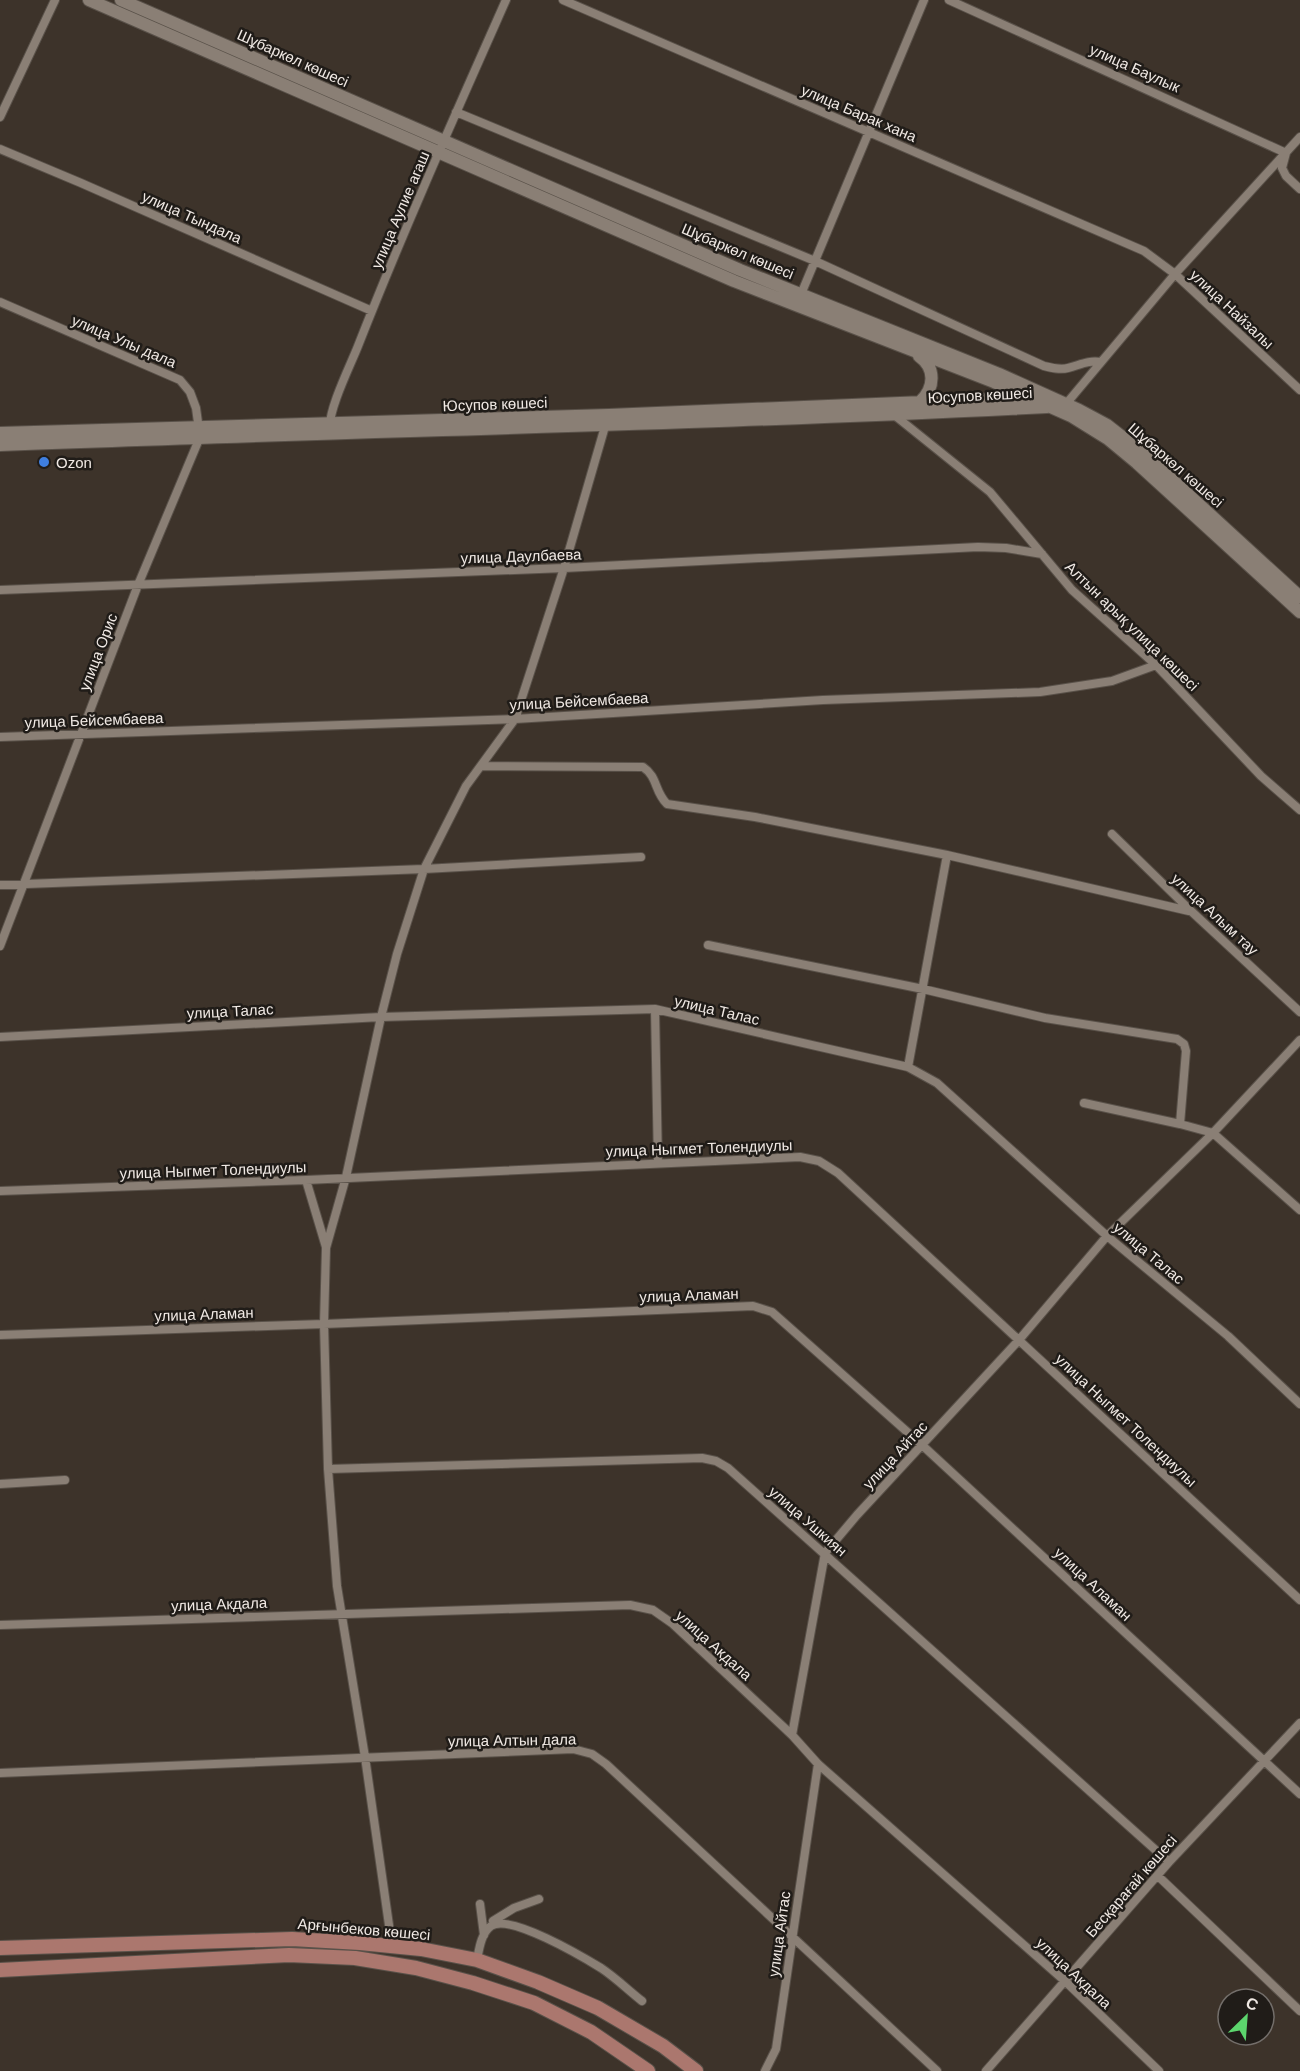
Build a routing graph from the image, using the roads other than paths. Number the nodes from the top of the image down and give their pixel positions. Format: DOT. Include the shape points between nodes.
graph roads {
  1 [pos="55,0"];
  2 [pos="88,0"];
  3 [pos="121,0"];
  4 [pos="506,0"];
  5 [pos="563,0"];
  6 [pos="924,0"];
  7 [pos="949,0"];
  8 [pos="456,112"];
  9 [pos="0,117"];
  10 [pos="868,132"];
  11 [pos="1300,137"];
  12 [pos="441,146"];
  13 [pos="0,149"];
  14 [pos="1286,153"];
  15 [pos="1300,189"];
  16 [pos="1144,251"];
  17 [pos="815,261"];
  18 [pos="1175,274"];
  19 [pos="799,299"];
  20 [pos="0,302"];
  21 [pos="372,311"];
  22 [pos="908,348"];
  23 [pos="1101,362"];
  24 [pos="1300,390"];
  25 [pos="920,402"];
  26 [pos="1066,404"];
  27 [pos="1052,406"];
  28 [pos="892,414"];
  29 [pos="607,420"];
  30 [pos="330,429"];
  31 [pos="200,432"];
  32 [pos="0,433"];
  33 [pos="0,445"];
  34 [pos="1042,554"];
  35 [pos="564,568"];
  36 [pos="138,585"];
  37 [pos="0,590"];
  38 [pos="1300,597"];
  39 [pos="1300,612"];
  40 [pos="1156,665"];
  41 [pos="515,718"];
  42 [pos="82,734"];
  43 [pos="0,737"];
  44 [pos="481,766"];
  45 [pos="1300,810"];
  46 [pos="1112,834"];
  47 [pos="947,855"];
  48 [pos="641,857"];
  49 [pos="424,869"];
  50 [pos="24,884"];
  51 [pos="0,885"];
  52 [pos="1191,911"];
  53 [pos="708,945"];
  54 [pos="0,946"];
  55 [pos="923,989"];
  56 [pos="655,1009"];
  57 [pos="1300,1012"];
  58 [pos="381,1017"];
  59 [pos="0,1037"];
  60 [pos="1300,1040"];
  61 [pos="908,1067"];
  62 [pos="1084,1104"];
  63 [pos="1180,1124"];
  64 [pos="1213,1133"];
  65 [pos="658,1163"];
  66 [pos="346,1177"];
  67 [pos="306,1180"];
  68 [pos="0,1191"];
  69 [pos="1300,1210"];
  70 [pos="1107,1236"];
  71 [pos="326,1248"];
  72 [pos="324,1324"];
  73 [pos="0,1335"];
  74 [pos="1019,1340"];
  75 [pos="1300,1404"];
  76 [pos="922,1445"];
  77 [pos="328,1469"];
  78 [pos="65,1480"];
  79 [pos="0,1484"];
  80 [pos="825,1553"];
  81 [pos="1300,1600"];
  82 [pos="340,1613"];
  83 [pos="0,1625"];
  84 [pos="1300,1723"];
  85 [pos="792,1736"];
  86 [pos="365,1757"];
  87 [pos="1264,1760"];
  88 [pos="818,1764"];
  89 [pos="0,1773"];
  90 [pos="1300,1794"];
  91 [pos="1170,1862"];
  92 [pos="1158,1876"];
  93 [pos="539,1899"];
  94 [pos="480,1904"];
  95 [pos="490,1926"];
  96 [pos="484,1935"];
  97 [pos="793,1936"];
  98 [pos="310,1940"];
  99 [pos="392,1946"];
  100 [pos="0,1948"];
  101 [pos="310,1956"];
  102 [pos="477,1960"];
  103 [pos="0,1970"];
  104 [pos="1066,1982"];
  105 [pos="642,2001"];
  106 [pos="1300,2010"];
  107 [pos="648,2071"];
  108 [pos="696,2071"];
  109 [pos="765,2071"];
  110 [pos="938,2071"];
  111 [pos="986,2071"];
  112 [pos="1159,2071"];
  1 -- 9 [label="street"];
  2 -- 12 [label="street"];
  3 -- 12 [label="street, Шұбаркөл көшесі"];
  4 -- 8 [label="street, улица Аулие агаш"];
  5 -- 10 [label="street, улица Барак хана"];
  6 -- 10 [label="street"];
  7 -- 14 [label="street, улица Баулык"];
  8 -- 12 [label="street, улица Аулие агаш"];
  8 -- 17 [label="street"];
  10 -- 16 [label="street, улица Барак хана"];
  10 -- 17 [label="street"];
  11 -- 14 [label="street"];
  12 -- 19 [label="street, Шұбаркөл көшесі" via="740,270"];
  12 -- 21 [label="street, улица Аулие агаш"];
  13 -- 21 [label="street, улица Тындала"];
  14 -- 15 [label="street" via="1282,168"];
  14 -- 18 [label="street"];
  16 -- 18 [label="street, улица Найзалы"];
  17 -- 19 [label="street"];
  17 -- 23 [label="street" via="1044,366 1057,369"];
  18 -- 23 [label="street"];
  18 -- 24 [label="street, улица Найзалы"];
  19 -- 22 [label="street, Шұбаркөл көшесі"];
  19 -- 26 [label="street, Шұбаркөл көшесі" via="999,374"];
  20 -- 31 [label="street, улица Улы дала" via="180,380 190,392"];
  21 -- 30 [label="street, улица Аулие агаш" via="336,401"];
  22 -- 25 [label="street" via="923,359 932,375 929,391"];
  22 -- 27 [label="street, Шұбаркөл көшесі"];
  23 -- 26 [label="street"];
  25 -- 27 [label="street, Юсупов көшесі" via="996,399"];
  25 -- 29 [label="street, Юсупов көшесі"];
  26 -- 27 [label="street"];
  26 -- 38 [label="street, Шұбаркөл көшесі" via="1107,425 1144,454"];
  27 -- 28 [label="street, Юсупов көшесі"];
  27 -- 39 [label="street, Шұбаркөл көшесі" via="1086,424 1130,457"];
  28 -- 29 [label="street, Юсупов көшесі"];
  28 -- 34 [label="street, Алтын арық улица көшесі" via="990,492"];
  29 -- 30 [label="street, Юсупов көшесі"];
  29 -- 35 [label="street"];
  30 -- 31 [label="street, Юсупов көшесі"];
  31 -- 32 [label="street, Юсупов көшесі"];
  31 -- 33 [label="street, Юсупов көшесі"];
  31 -- 36 [label="street, улица Орис"];
  34 -- 35 [label="street, улица Даулбаева" via="978,547"];
  34 -- 40 [label="street, Алтын арық улица көшесі" via="1072,590"];
  35 -- 36 [label="street, улица Даулбаева"];
  35 -- 41 [label="street"];
  36 -- 37 [label="street, улица Даулбаева"];
  36 -- 42 [label="street, улица Орис"];
  40 -- 41 [label="street, улица Бейсембаева" via="1112,681 1040,692"];
  40 -- 45 [label="street, Алтын арық улица көшесі" via="1261,776"];
  41 -- 42 [label="street, улица Бейсембаева"];
  41 -- 44 [label="street"];
  42 -- 43 [label="street, улица Бейсембаева"];
  42 -- 50 [label="street, улица Орис"];
  44 -- 47 [label="street" via="643,766 651,772 667,804"];
  44 -- 49 [label="street" via="466,786"];
  46 -- 52 [label="street, улица Алым тау"];
  47 -- 52 [label="street"];
  47 -- 55 [label="street"];
  48 -- 49 [label="street"];
  49 -- 50 [label="street"];
  49 -- 58 [label="street"];
  50 -- 51 [label="street"];
  50 -- 54 [label="street, улица Орис"];
  52 -- 57 [label="street, улица Алым тау"];
  53 -- 55 [label="street"];
  55 -- 61 [label="street"];
  55 -- 63 [label="street" via="1045,1018 1177,1040 1186,1051"];
  56 -- 58 [label="street, улица Талас"];
  56 -- 61 [label="street, улица Талас"];
  56 -- 65 [label="street"];
  58 -- 59 [label="street, улица Талас"];
  58 -- 66 [label="street"];
  60 -- 64 [label="street, улица Айтас"];
  61 -- 70 [label="street, улица Талас" via="937,1083"];
  62 -- 63 [label="street"];
  63 -- 64 [label="street"];
  64 -- 69 [label="street"];
  64 -- 70 [label="street, улица Айтас"];
  65 -- 66 [label="street, улица Ныгмет Толендиулы"];
  65 -- 74 [label="street, улица Ныгмет Толендиулы" via="800,1157 819,1161 838,1173"];
  66 -- 67 [label="street, улица Ныгмет Толендиулы"];
  66 -- 71 [label="street"];
  67 -- 68 [label="street, улица Ныгмет Толендиулы"];
  67 -- 71 [label="street"];
  70 -- 74 [label="street, улица Айтас"];
  70 -- 75 [label="street, улица Талас" via="1228,1336"];
  71 -- 72 [label="street"];
  72 -- 73 [label="street, улица Аламан"];
  72 -- 76 [label="street, улица Аламан" via="753,1306 772,1312 788,1325"];
  72 -- 77 [label="street"];
  74 -- 76 [label="street, улица Айтас"];
  74 -- 81 [label="street, улица Ныгмет Толендиулы"];
  76 -- 80 [label="street, улица Айтас"];
  76 -- 87 [label="street, улица Аламан"];
  77 -- 80 [label="street, улица Ушкиян" via="702,1458 728,1468"];
  77 -- 82 [label="street"];
  78 -- 79 [label="street"];
  80 -- 85 [label="street, улица Айтас"];
  80 -- 91 [label="street, улица Ушкиян"];
  82 -- 83 [label="street, улица Акдала"];
  82 -- 85 [label="street, улица Акдала" via="630,1605 653,1610 673,1624"];
  82 -- 86 [label="street"];
  84 -- 87 [label="street, Бесқарағай көшесі"];
  85 -- 88 [label="street, улица Акдала"];
  86 -- 89 [label="street, улица Алтын дала"];
  86 -- 97 [label="street, улица Алтын дала" via="573,1749 592,1754"];
  86 -- 99 [label="street"];
  87 -- 90 [label="street, улица Аламан"];
  87 -- 91 [label="street, Бесқарағай көшесі"];
  88 -- 97 [label="street, улица Айтас"];
  88 -- 104 [label="street, улица Акдала"];
  91 -- 92 [label="street, Бесқарағай көшесі"];
  92 -- 104 [label="street, Бесқарағай көшесі"];
  92 -- 106 [label="street"];
  93 -- 95 [label="street" via="514,1908"];
  94 -- 96 [label="street"];
  95 -- 96 [label="street"];
  95 -- 105 [label="street" via="514,1926 559,1944 600,1968"];
  96 -- 102 [label="street"];
  97 -- 109 [label="street, улица Айтас" via="776,2049"];
  97 -- 110 [label="street, улица Алтын дала"];
  98 -- 99 [label="main road, Арғынбеков көшесі"];
  98 -- 100 [label="main road, Арғынбеков көшесі"];
  98 -- 101 [label="main road"];
  99 -- 102 [label="main road, Арғынбеков көшесі"];
  101 -- 103 [label="main road, Арғынбеков көшесі"];
  101 -- 107 [label="main road, Арғынбеков көшесі" via="355,1958 416,1968 534,2003 591,2032"];
  102 -- 108 [label="main road, Арғынбеков көшесі" via="598,2008 663,2046"];
  104 -- 111 [label="street, Бесқарағай көшесі"];
  104 -- 112 [label="street, улица Акдала"];
}
